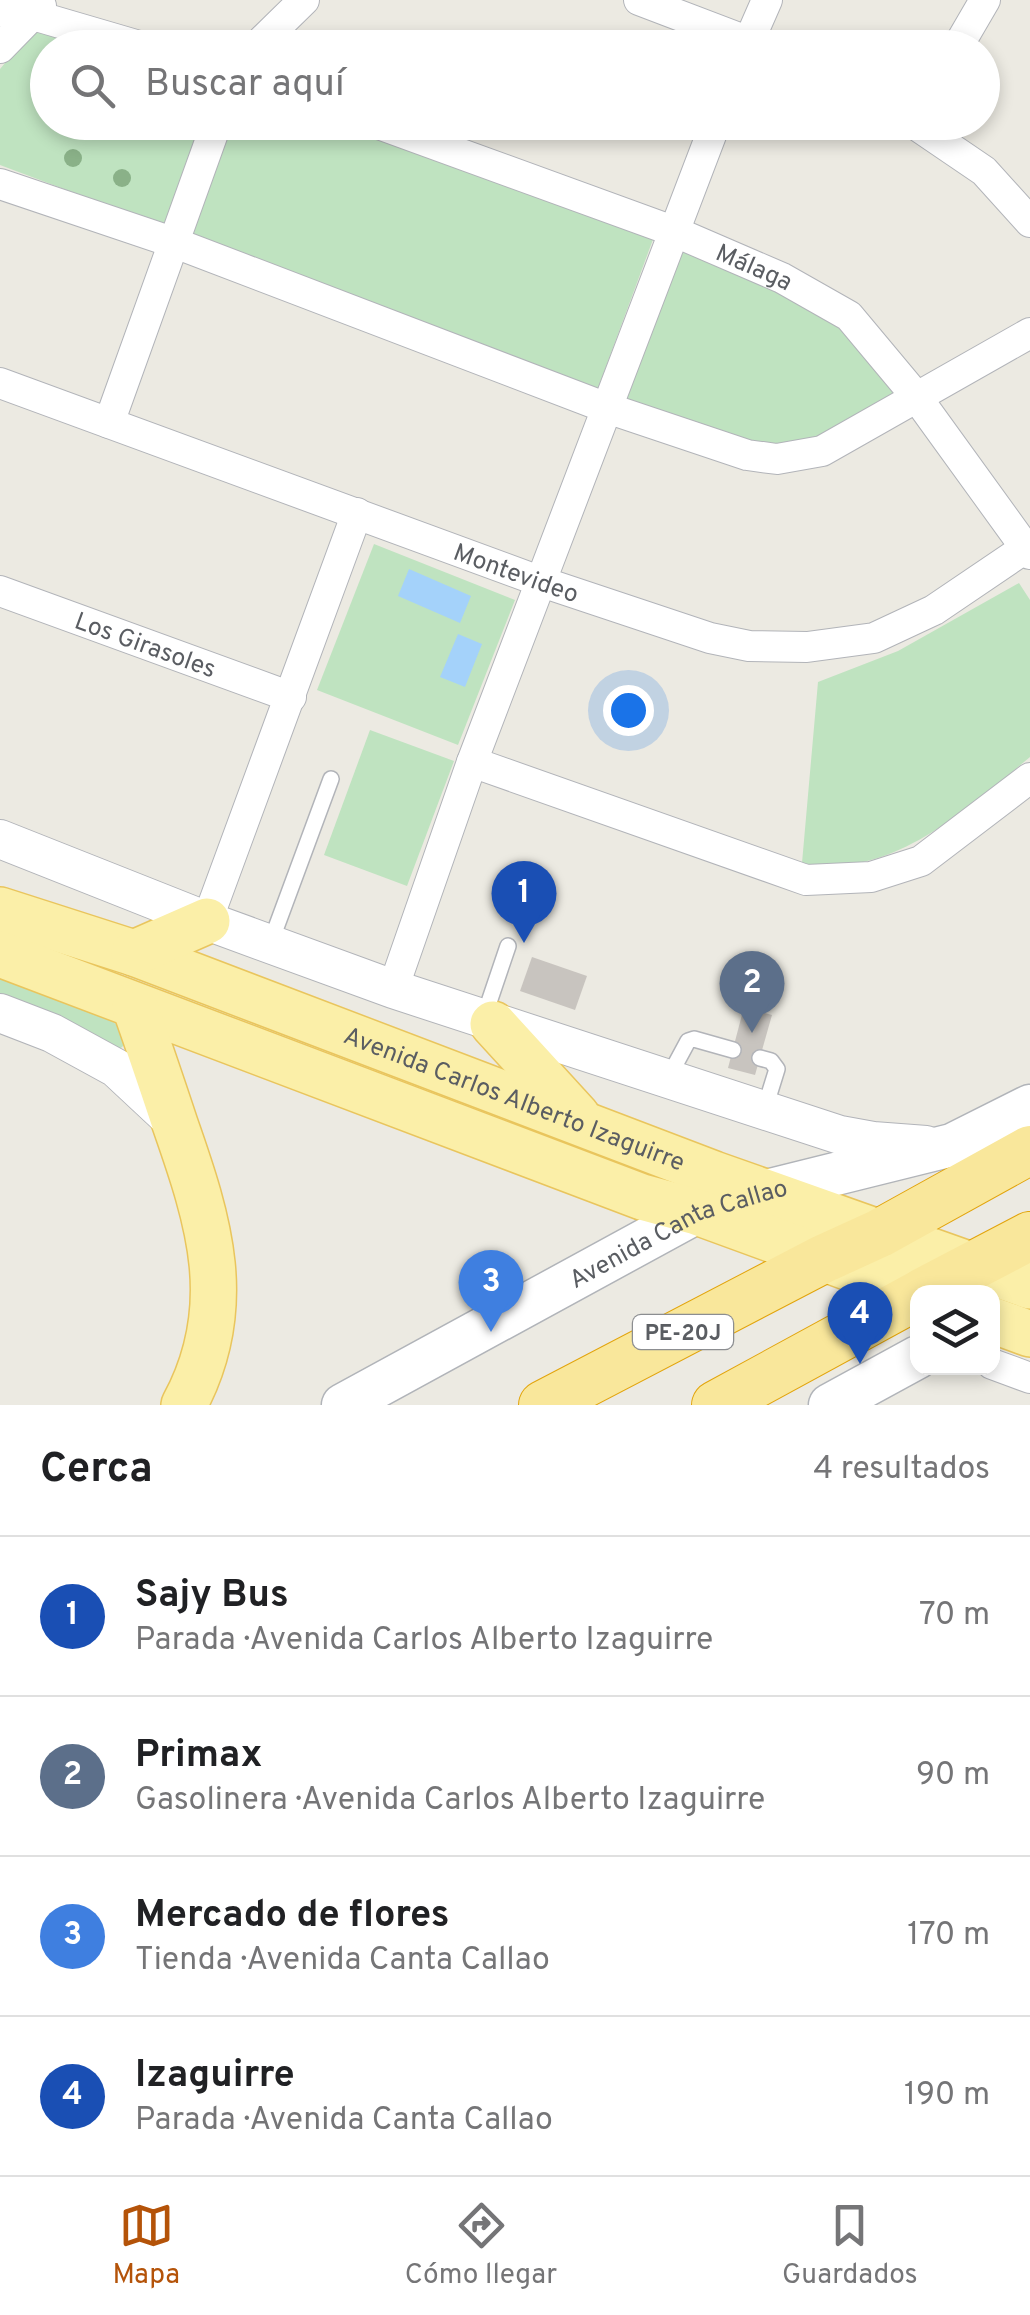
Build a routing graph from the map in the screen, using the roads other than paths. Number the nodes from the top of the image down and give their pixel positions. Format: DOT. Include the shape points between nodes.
graph roads {
  1 [pos="304,0"];
  2 [pos="639,0"];
  3 [pos="767,0"];
  4 [pos="985,0"];
  5 [pos="40,8"];
  6 [pos="0,11"];
  7 [pos="98,30"];
  8 [pos="273,30"];
  9 [pos="716,30"];
  10 [pos="758,30"];
  11 [pos="968,30"];
  12 [pos="0,48"];
  13 [pos="212,140"];
  14 [pos="423,140"];
  15 [pos="709,140"];
  16 [pos="938,140"];
  17 [pos="0,184"];
  18 [pos="1030,222"];
  19 [pos="674,230"];
  20 [pos="175,243"];
  21 [pos="1030,333"];
  22 [pos="0,383"];
  23 [pos="916,395"];
  24 [pos="607,408"];
  25 [pos="109,422"];
  26 [pos="357,513"];
  27 [pos="1028,548"];
  28 [pos="542,582"];
  29 [pos="0,590"];
  30 [pos="291,697"];
  31 [pos="472,762"];
  32 [pos="1030,778"];
  33 [pos="331,779"];
  34 [pos="0,839"];
  35 [pos="208,921"];
  36 [pos="1,922"];
  37 [pos="270,944"];
  38 [pos="508,946"];
  39 [pos="134,953"];
  40 [pos="393,990"];
  41 [pos="135,1008"];
  42 [pos="0,1014"];
  43 [pos="488,1023"];
  44 [pos="732,1050"];
  45 [pos="760,1058"];
  46 [pos="667,1080"];
  47 [pos="1030,1106"];
  48 [pos="764,1111"];
  49 [pos="582,1121"];
  50 [pos="176,1124"];
  51 [pos="952,1146"];
  52 [pos="1030,1150"];
  53 [pos="767,1191"];
  54 [pos="697,1212"];
  55 [pos="880,1233"];
  56 [pos="1030,1236"];
  57 [pos="823,1259"];
  58 [pos="976,1266"];
  59 [pos="937,1285"];
  60 [pos="1030,1286"];
  61 [pos="910,1291"];
  62 [pos="1030,1296"];
  63 [pos="910,1299"];
  64 [pos="1000,1314"];
  65 [pos="1000,1322"];
  66 [pos="1030,1334"];
  67 [pos="910,1361"];
  68 [pos="1000,1367"];
  69 [pos="1030,1378"];
  70 [pos="184,1405"];
  71 [pos="343,1405"];
  72 [pos="544,1405"];
  73 [pos="716,1405"];
  74 [pos="830,1405"];
  1 -- 8 [label="street"];
  2 -- 9 [label="street"];
  3 -- 10 [label="street"];
  4 -- 11 [label="street"];
  5 -- 6 [label="street"];
  5 -- 7 [label="street"];
  5 -- 12 [label="street"];
  13 -- 20 [label="street"];
  14 -- 19 [label="street, Málaga"];
  15 -- 19 [label="street"];
  16 -- 18 [label="street" via="984,170"];
  17 -- 20 [label="street"];
  19 -- 23 [label="street, Málaga" via="848,316"];
  19 -- 24 [label="street"];
  20 -- 24 [label="street"];
  20 -- 25 [label="street"];
  21 -- 23 [label="street"];
  22 -- 25 [label="street, Montevideo"];
  23 -- 24 [label="street" via="822,451 777,460"];
  23 -- 27 [label="street, Málaga"];
  24 -- 28 [label="street"];
  25 -- 26 [label="street, Montevideo"];
  26 -- 28 [label="street, Montevideo"];
  26 -- 30 [label="street"];
  27 -- 28 [label="street, Montevideo" via="934,610 874,638 806,647 710,638"];
  28 -- 31 [label="street"];
  29 -- 30 [label="street, Los Girasoles"];
  30 -- 35 [label="street"];
  31 -- 32 [label="street" via="806,880 871,877 920,860"];
  31 -- 40 [label="street"];
  33 -- 37 [label="lane"];
  34 -- 35 [label="street"];
  35 -- 37 [label="street"];
  35 -- 39 [label="main road"];
  36 -- 39 [label="main road, Avenida Carlos Alberto Izaguirre"];
  36 -- 41 [label="main road, Avenida Carlos Alberto Izaguirre"];
  37 -- 40 [label="street"];
  38 -- 43 [label="lane"];
  39 -- 49 [label="main road, Avenida Carlos Alberto Izaguirre"];
  40 -- 43 [label="street"];
  41 -- 50 [label="main road"];
  41 -- 54 [label="main road, Avenida Carlos Alberto Izaguirre"];
  42 -- 50 [label="street" via="116,1068"];
  43 -- 46 [label="street"];
  43 -- 49 [label="main road"];
  44 -- 46 [label="lane" via="688,1041"];
  45 -- 48 [label="lane" via="776,1069"];
  46 -- 48 [label="street"];
  47 -- 51 [label="main road, Avenida Canta Callao"];
  48 -- 51 [label="street" via="873,1142"];
  49 -- 53 [label="main road, Avenida Carlos Alberto Izaguirre"];
  50 -- 70 [label="main road" via="211,1238 215,1284 210,1329"];
  51 -- 53 [label="main road, Avenida Canta Callao"];
  52 -- 55 [label="highway, PE-20J"];
  53 -- 54 [label="main road, Avenida Canta Callao"];
  53 -- 55 [label="main road, Avenida Carlos Alberto Izaguirre"];
  54 -- 57 [label="main road, Avenida Carlos Alberto Izaguirre"];
  54 -- 71 [label="main road, Avenida Canta Callao"];
  55 -- 57 [label="highway, PE-20J"];
  55 -- 58 [label="main road, Avenida Carlos Alberto Izaguirre"];
  56 -- 58 [label="highway"];
  57 -- 61 [label="main road, Avenida Carlos Alberto Izaguirre"];
  57 -- 72 [label="highway, PE-20J"];
  58 -- 59 [label="highway"];
  58 -- 60 [label="main road, Avenida Carlos Alberto Izaguirre"];
  62 -- 64 [label="main road"];
  63 -- 73 [label="highway"];
  65 -- 66 [label="main road"];
  67 -- 74 [label="main road"];
  68 -- 69 [label="street"];
}
